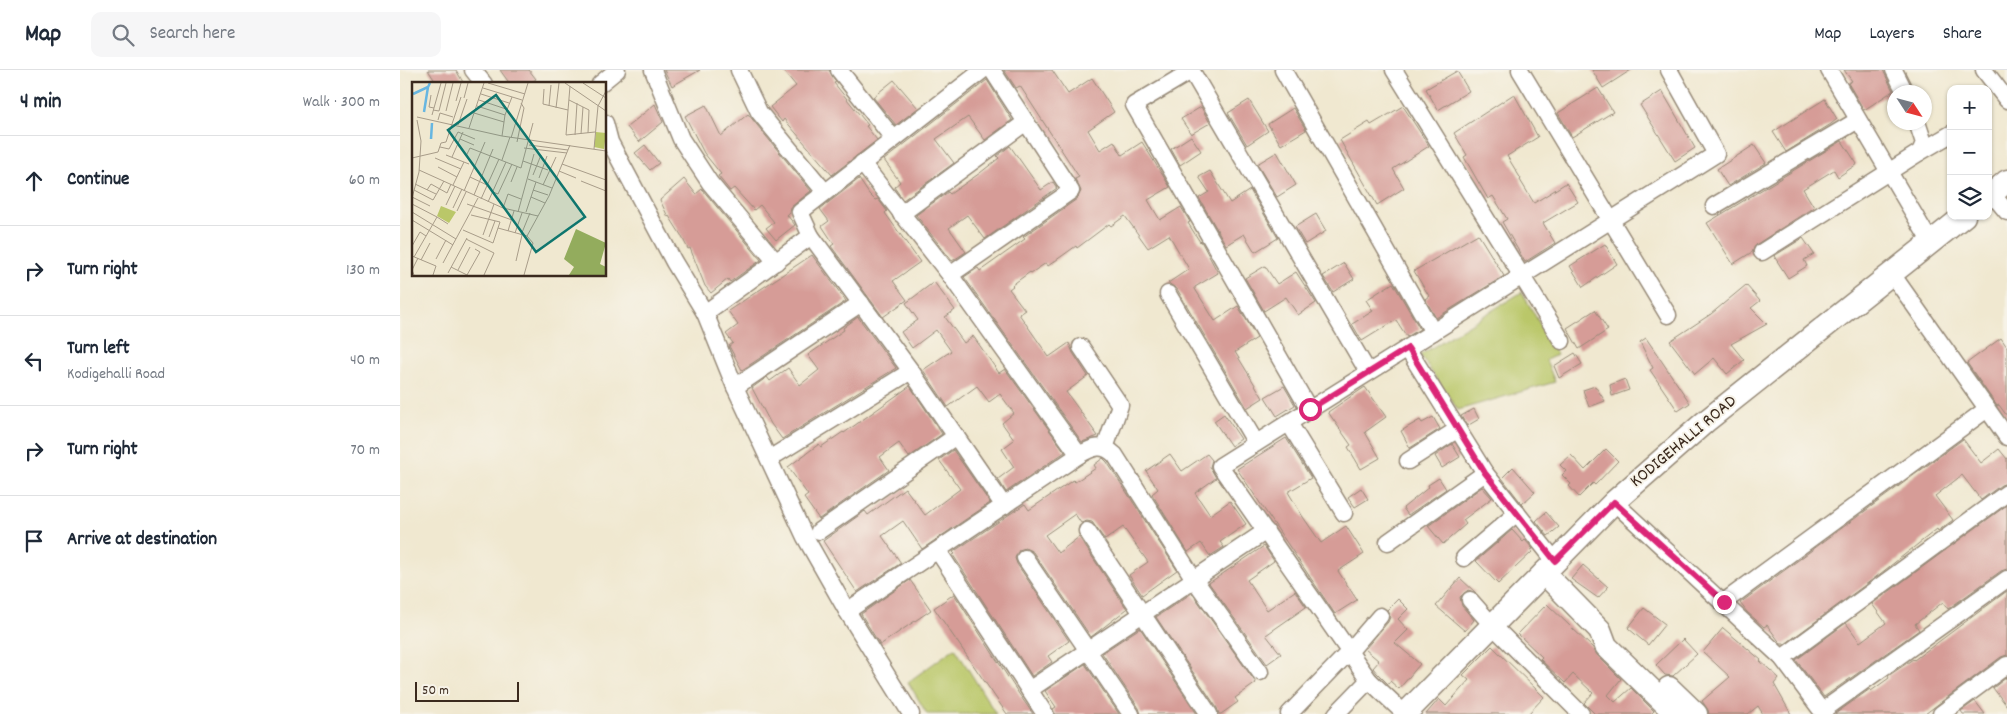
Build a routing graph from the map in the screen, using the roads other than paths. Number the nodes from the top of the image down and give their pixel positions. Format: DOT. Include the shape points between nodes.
graph roads {
  1 [pos="473,70"];
  2 [pos="616,70"];
  3 [pos="653,70"];
  4 [pos="739,70"];
  5 [pos="839,70"];
  6 [pos="983,70"];
  7 [pos="992,70"];
  8 [pos="1191,70"];
  9 [pos="1284,70"];
  10 [pos="1394,70"];
  11 [pos="1520,70"];
  12 [pos="1669,70"];
  13 [pos="1829,70"];
  14 [pos="1894,70"];
  15 [pos="1984,70"];
  16 [pos="482,82"];
  17 [pos="602,82"];
  18 [pos="1902,85"];
  19 [pos="2007,100"];
  20 [pos="1858,120"];
  21 [pos="1026,122"];
  22 [pos="606,127"];
  23 [pos="1920,130"];
  24 [pos="1947,136"];
  25 [pos="894,138"];
  26 [pos="1920,152"];
  27 [pos="862,163"];
  28 [pos="1890,172"];
  29 [pos="1996,190"];
  30 [pos="825,192"];
  31 [pos="1714,206"];
  32 [pos="2007,212"];
  33 [pos="901,214"];
  34 [pos="1610,220"];
  35 [pos="1959,220"];
  36 [pos="811,236"];
  37 [pos="1931,242"];
  38 [pos="1762,252"];
  39 [pos="776,262"];
  40 [pos="1892,274"];
  41 [pos="950,275"];
  42 [pos="1521,276"];
  43 [pos="1168,294"];
  44 [pos="861,303"];
  45 [pos="705,313"];
  46 [pos="1668,315"];
  47 [pos="1433,332"];
  48 [pos="1562,341"];
  49 [pos="1081,347"];
  50 [pos="1408,348"];
  51 [pos="911,371"];
  52 [pos="1368,372"];
  53 [pos="735,387"];
  54 [pos="1310,409"];
  55 [pos="1987,409"];
  56 [pos="1288,423"];
  57 [pos="1458,428"];
  58 [pos="956,436"];
  59 [pos="2007,437"];
  60 [pos="1256,443"];
  61 [pos="1105,448"];
  62 [pos="1079,455"];
  63 [pos="769,459"];
  64 [pos="1408,461"];
  65 [pos="1485,473"];
  66 [pos="2007,493"];
  67 [pos="1614,502"];
  68 [pos="1004,506"];
  69 [pos="1344,513"];
  70 [pos="1517,513"];
  71 [pos="819,530"];
  72 [pos="1087,531"];
  73 [pos="1266,531"];
  74 [pos="1388,542"];
  75 [pos="938,551"];
  76 [pos="1025,558"];
  77 [pos="1464,558"];
  78 [pos="1550,567"];
  79 [pos="1194,579"];
  80 [pos="2007,579"];
  81 [pos="1470,600"];
  82 [pos="1724,602"];
  83 [pos="847,611"];
  84 [pos="1142,614"];
  85 [pos="1380,616"];
  86 [pos="1492,625"];
  87 [pos="1600,630"];
  88 [pos="1088,650"];
  89 [pos="1349,652"];
  90 [pos="1782,658"];
  91 [pos="2007,665"];
  92 [pos="1260,672"];
  93 [pos="1370,680"];
  94 [pos="1029,690"];
  95 [pos="1574,712"];
  96 [pos="1823,713"];
  97 [pos="911,714"];
  98 [pos="1045,714"];
  99 [pos="1131,714"];
  100 [pos="1209,714"];
  101 [pos="1289,714"];
  102 [pos="1336,714"];
  103 [pos="1405,714"];
  104 [pos="1676,714"];
  105 [pos="1696,714"];
  106 [pos="1942,714"];
  1 -- 16 [label="street"];
  2 -- 17 [label="street"];
  3 -- 39 [label="street" via="681,139 710,183"];
  4 -- 30 [label="street" via="759,112"];
  5 -- 25 [label="street"];
  6 -- 25 [label="street"];
  7 -- 21 [label="street"];
  8 -- 52 [label="street"];
  8 -- 54 [label="street" via="1134,105"];
  9 -- 47 [label="street"];
  10 -- 42 [label="street"];
  11 -- 34 [label="street"];
  12 -- 34 [label="street" via="1716,154"];
  13 -- 20 [label="street"];
  14 -- 18 [label="street"];
  15 -- 19 [label="street"];
  20 -- 28 [label="street"];
  20 -- 31 [label="street"];
  21 -- 33 [label="street"];
  21 -- 41 [label="street" via="1072,191"];
  22 -- 45 [label="street" via="610,142"];
  23 -- 26 [label="street" via="1924,143"];
  24 -- 26 [label="street"];
  25 -- 27 [label="street"];
  26 -- 28 [label="street"];
  27 -- 30 [label="street"];
  27 -- 33 [label="street"];
  28 -- 37 [label="street"];
  28 -- 38 [label="street"];
  29 -- 32 [label="street"];
  30 -- 36 [label="street" via="800,212"];
  33 -- 41 [label="street"];
  34 -- 42 [label="street"];
  34 -- 46 [label="street"];
  35 -- 37 [label="main road, KODIGEHALLI ROAD"];
  36 -- 39 [label="street"];
  36 -- 44 [label="street"];
  37 -- 40 [label="main road, KODIGEHALLI ROAD"];
  39 -- 45 [label="street"];
  40 -- 55 [label="street"];
  40 -- 67 [label="main road, KODIGEHALLI ROAD" via="1705,422"];
  41 -- 62 [label="street"];
  42 -- 47 [label="street"];
  42 -- 48 [label="street"];
  43 -- 60 [label="street"];
  44 -- 51 [label="street"];
  44 -- 53 [label="street"];
  45 -- 53 [label="street"];
  47 -- 50 [label="street"];
  49 -- 61 [label="street" via="1120,405"];
  50 -- 52 [label="street"];
  50 -- 57 [label="street"];
  51 -- 58 [label="street"];
  51 -- 63 [label="street"];
  52 -- 54 [label="street"];
  53 -- 63 [label="street"];
  54 -- 56 [label="street"];
  55 -- 59 [label="street"];
  55 -- 82 [label="street"];
  56 -- 60 [label="street"];
  56 -- 69 [label="street"];
  57 -- 64 [label="street"];
  57 -- 65 [label="street"];
  58 -- 68 [label="street"];
  58 -- 71 [label="street"];
  60 -- 73 [label="street" via="1220,466"];
  61 -- 62 [label="street" via="1098,446"];
  61 -- 79 [label="street" via="1116,456"];
  62 -- 68 [label="street"];
  63 -- 83 [label="street" via="805,537"];
  65 -- 70 [label="street"];
  65 -- 74 [label="street"];
  66 -- 90 [label="street"];
  67 -- 78 [label="main road, KODIGEHALLI ROAD"];
  67 -- 82 [label="street"];
  68 -- 75 [label="street"];
  70 -- 77 [label="street"];
  70 -- 78 [label="street"];
  72 -- 84 [label="street"];
  73 -- 79 [label="street"];
  73 -- 89 [label="street"];
  75 -- 83 [label="street"];
  75 -- 94 [label="street"];
  76 -- 88 [label="street"];
  78 -- 86 [label="main road, KODIGEHALLI ROAD"];
  78 -- 87 [label="main road"];
  79 -- 84 [label="street"];
  79 -- 92 [label="street"];
  80 -- 96 [label="street"];
  81 -- 86 [label="street"];
  82 -- 90 [label="street"];
  83 -- 97 [label="street"];
  84 -- 88 [label="street"];
  84 -- 100 [label="street"];
  85 -- 89 [label="street"];
  86 -- 95 [label="street"];
  86 -- 103 [label="main road, KODIGEHALLI ROAD"];
  87 -- 104 [label="main road" via="1606,646"];
  87 -- 105 [label="main road" via="1614,635"];
  88 -- 94 [label="street"];
  88 -- 99 [label="street"];
  89 -- 93 [label="street"];
  89 -- 101 [label="street"];
  90 -- 96 [label="street"];
  91 -- 106 [label="street"];
  93 -- 102 [label="street"];
  93 -- 103 [label="street"];
  94 -- 98 [label="street"];
}
